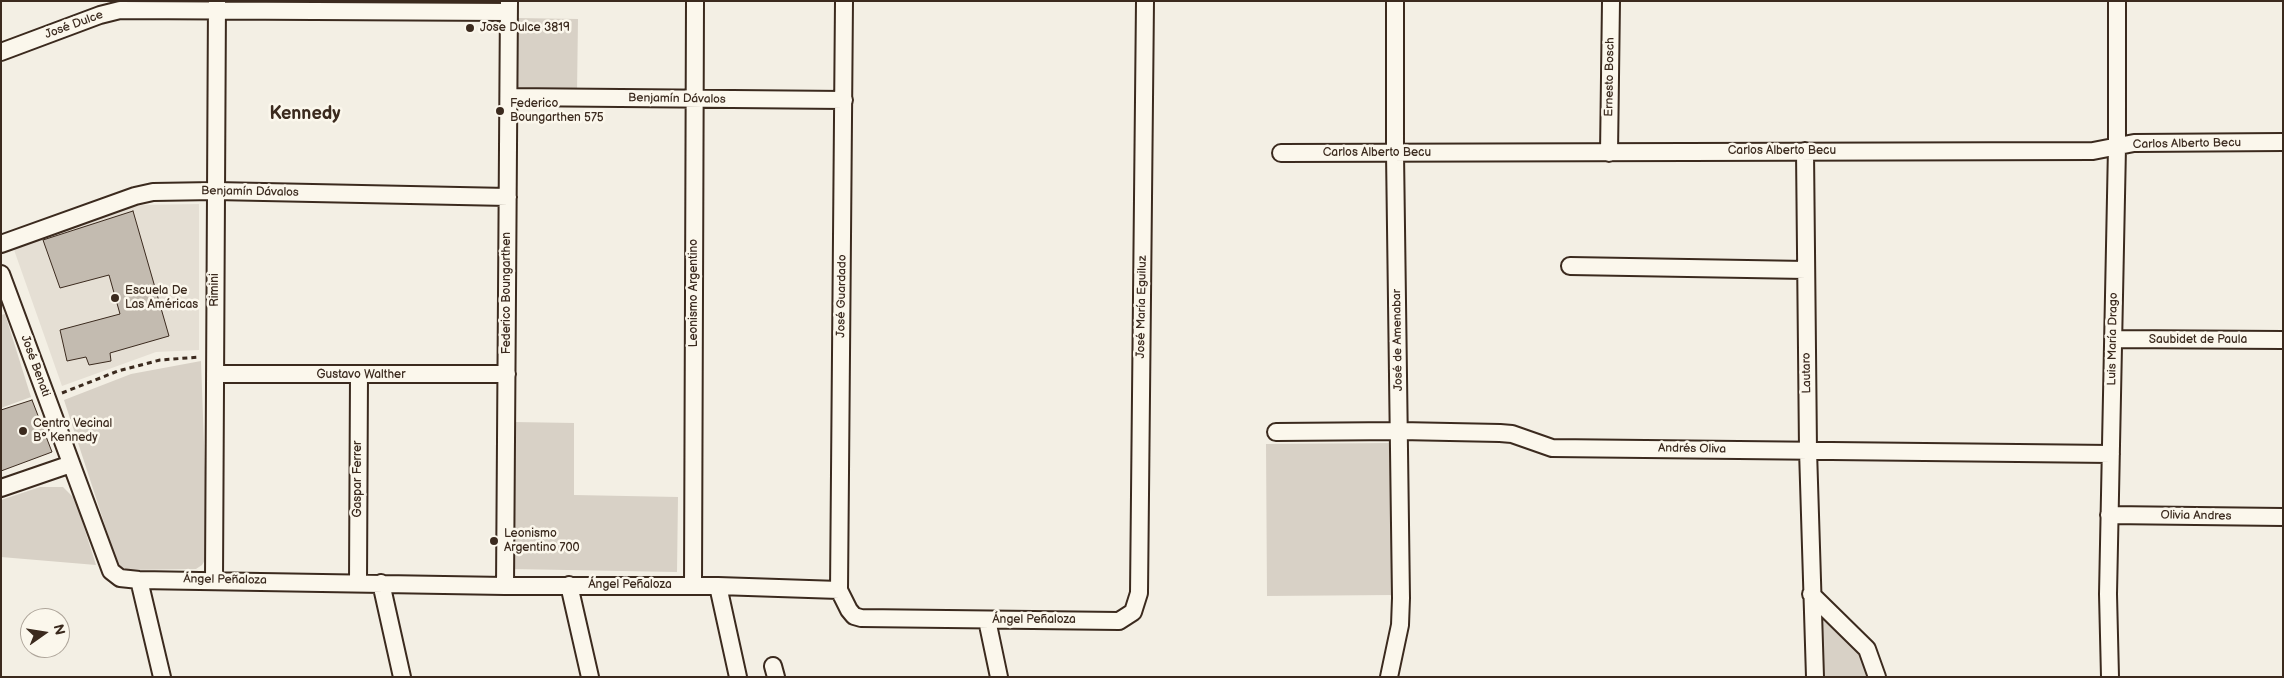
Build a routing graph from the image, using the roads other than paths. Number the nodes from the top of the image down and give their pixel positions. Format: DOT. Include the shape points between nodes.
graph roads {
  1 [pos="695,1"];
  2 [pos="844,1"];
  3 [pos="1145,1"];
  4 [pos="1395,1"];
  5 [pos="1611,1"];
  6 [pos="2118,1"];
  7 [pos="217,6"];
  8 [pos="509,6"];
  9 [pos="1,52"];
  10 [pos="509,97"];
  11 [pos="695,99"];
  12 [pos="844,100"];
  13 [pos="2283,142"];
  14 [pos="2117,147"];
  15 [pos="1805,151"];
  16 [pos="1281,153"];
  17 [pos="1394,153"];
  18 [pos="1609,153"];
  19 [pos="215,191"];
  20 [pos="508,197"];
  21 [pos="1,244"];
  22 [pos="1570,266"];
  23 [pos="1806,270"];
  24 [pos="1,274"];
  25 [pos="5,295"];
  26 [pos="2113,339"];
  27 [pos="2283,340"];
  28 [pos="215,374"];
  29 [pos="507,374"];
  30 [pos="359,375"];
  31 [pos="1400,431"];
  32 [pos="1276,432"];
  33 [pos="1808,450"];
  34 [pos="2110,454"];
  35 [pos="71,464"];
  36 [pos="1,488"];
  37 [pos="2109,515"];
  38 [pos="2283,517"];
  39 [pos="111,571"];
  40 [pos="214,579"];
  41 [pos="139,580"];
  42 [pos="358,583"];
  43 [pos="382,583"];
  44 [pos="569,585"];
  45 [pos="693,585"];
  46 [pos="505,586"];
  47 [pos="718,586"];
  48 [pos="839,590"];
  49 [pos="1811,594"];
  50 [pos="1133,612"];
  51 [pos="986,620"];
  52 [pos="162,677"];
  53 [pos="402,677"];
  54 [pos="590,677"];
  55 [pos="738,677"];
  56 [pos="999,677"];
  57 [pos="1389,677"];
  58 [pos="1814,677"];
  59 [pos="1877,677"];
  60 [pos="2110,677"];
  1 -- 11 [label="street, Leonismo Argentino"];
  2 -- 12 [label="street, José Guardado"];
  3 -- 50 [label="street, José María Eguiluz" via="1139,593"];
  4 -- 17 [label="street, José de Amenabar"];
  5 -- 18 [label="street, Ernesto Bosch"];
  6 -- 14 [label="street, Luis María Drago"];
  7 -- 8 [label="street, José Dulce"];
  7 -- 9 [label="street, José Dulce" via="120,10"];
  7 -- 19 [label="street, Rimini"];
  8 -- 10 [label="street, Federico Boungarthen"];
  10 -- 11 [label="street, Benjamín Dávalos"];
  10 -- 20 [label="street, Federico Boungarthen"];
  11 -- 12 [label="street, Benjamín Dávalos"];
  11 -- 45 [label="street, Leonismo Argentino"];
  12 -- 48 [label="street, José Guardado"];
  13 -- 14 [label="street, Carlos Alberto Becu" via="2134,143"];
  14 -- 15 [label="street, Carlos Alberto Becu" via="2092,151"];
  14 -- 26 [label="street, Luis María Drago"];
  15 -- 18 [label="street, Carlos Alberto Becu"];
  15 -- 23 [label="street, Lautaro"];
  16 -- 17 [label="street, Carlos Alberto Becu"];
  17 -- 18 [label="street, Carlos Alberto Becu"];
  17 -- 31 [label="street, José de Amenabar"];
  19 -- 20 [label="street, Benjamín Dávalos"];
  19 -- 21 [label="street, Benjamín Dávalos" via="153,192"];
  19 -- 28 [label="street, Rimini"];
  20 -- 29 [label="street, Federico Boungarthen"];
  22 -- 23 [label="street"];
  23 -- 33 [label="street, Lautaro"];
  24 -- 25 [label="street, José Benati"];
  25 -- 35 [label="street, José Benati"];
  26 -- 27 [label="street, Saubidet de Paula"];
  26 -- 34 [label="street, Luis María Drago"];
  28 -- 30 [label="street, Gustavo Walther"];
  28 -- 40 [label="street, Rimini"];
  29 -- 30 [label="street, Gustavo Walther"];
  29 -- 46 [label="street, Federico Boungarthen"];
  30 -- 42 [label="street, Gaspar Ferrer"];
  31 -- 32 [label="street, Andrés Oliva"];
  31 -- 33 [label="street, Andrés Oliva" via="1512,434 1552,448"];
  31 -- 57 [label="street, José de Amenabar" via="1400,625"];
  33 -- 34 [label="street, Andrés Oliva"];
  33 -- 49 [label="street, Lautaro"];
  34 -- 37 [label="street, Luis María Drago"];
  35 -- 36 [label="street"];
  35 -- 39 [label="street, José Benati"];
  37 -- 38 [label="street, Olivia Andres"];
  37 -- 60 [label="street, Luis María Drago"];
  39 -- 41 [label="street, Ángel Peñaloza" via="120,578"];
  40 -- 41 [label="street, Ángel Peñaloza"];
  40 -- 42 [label="street, Ángel Peñaloza"];
  41 -- 52 [label="street"];
  42 -- 43 [label="street, Ángel Peñaloza"];
  43 -- 46 [label="street, Ángel Peñaloza"];
  43 -- 53 [label="street"];
  44 -- 45 [label="street, Ángel Peñaloza"];
  44 -- 46 [label="street, Ángel Peñaloza"];
  44 -- 54 [label="street"];
  45 -- 47 [label="street, Ángel Peñaloza"];
  47 -- 48 [label="street, Ángel Peñaloza"];
  47 -- 55 [label="street"];
  48 -- 51 [label="street, Ángel Peñaloza" via="849,610 861,618"];
  49 -- 58 [label="street, Lautaro"];
  49 -- 59 [label="street" via="1867,649"];
  50 -- 51 [label="street, Ángel Peñaloza" via="1119,621"];
  51 -- 56 [label="street"];
}
